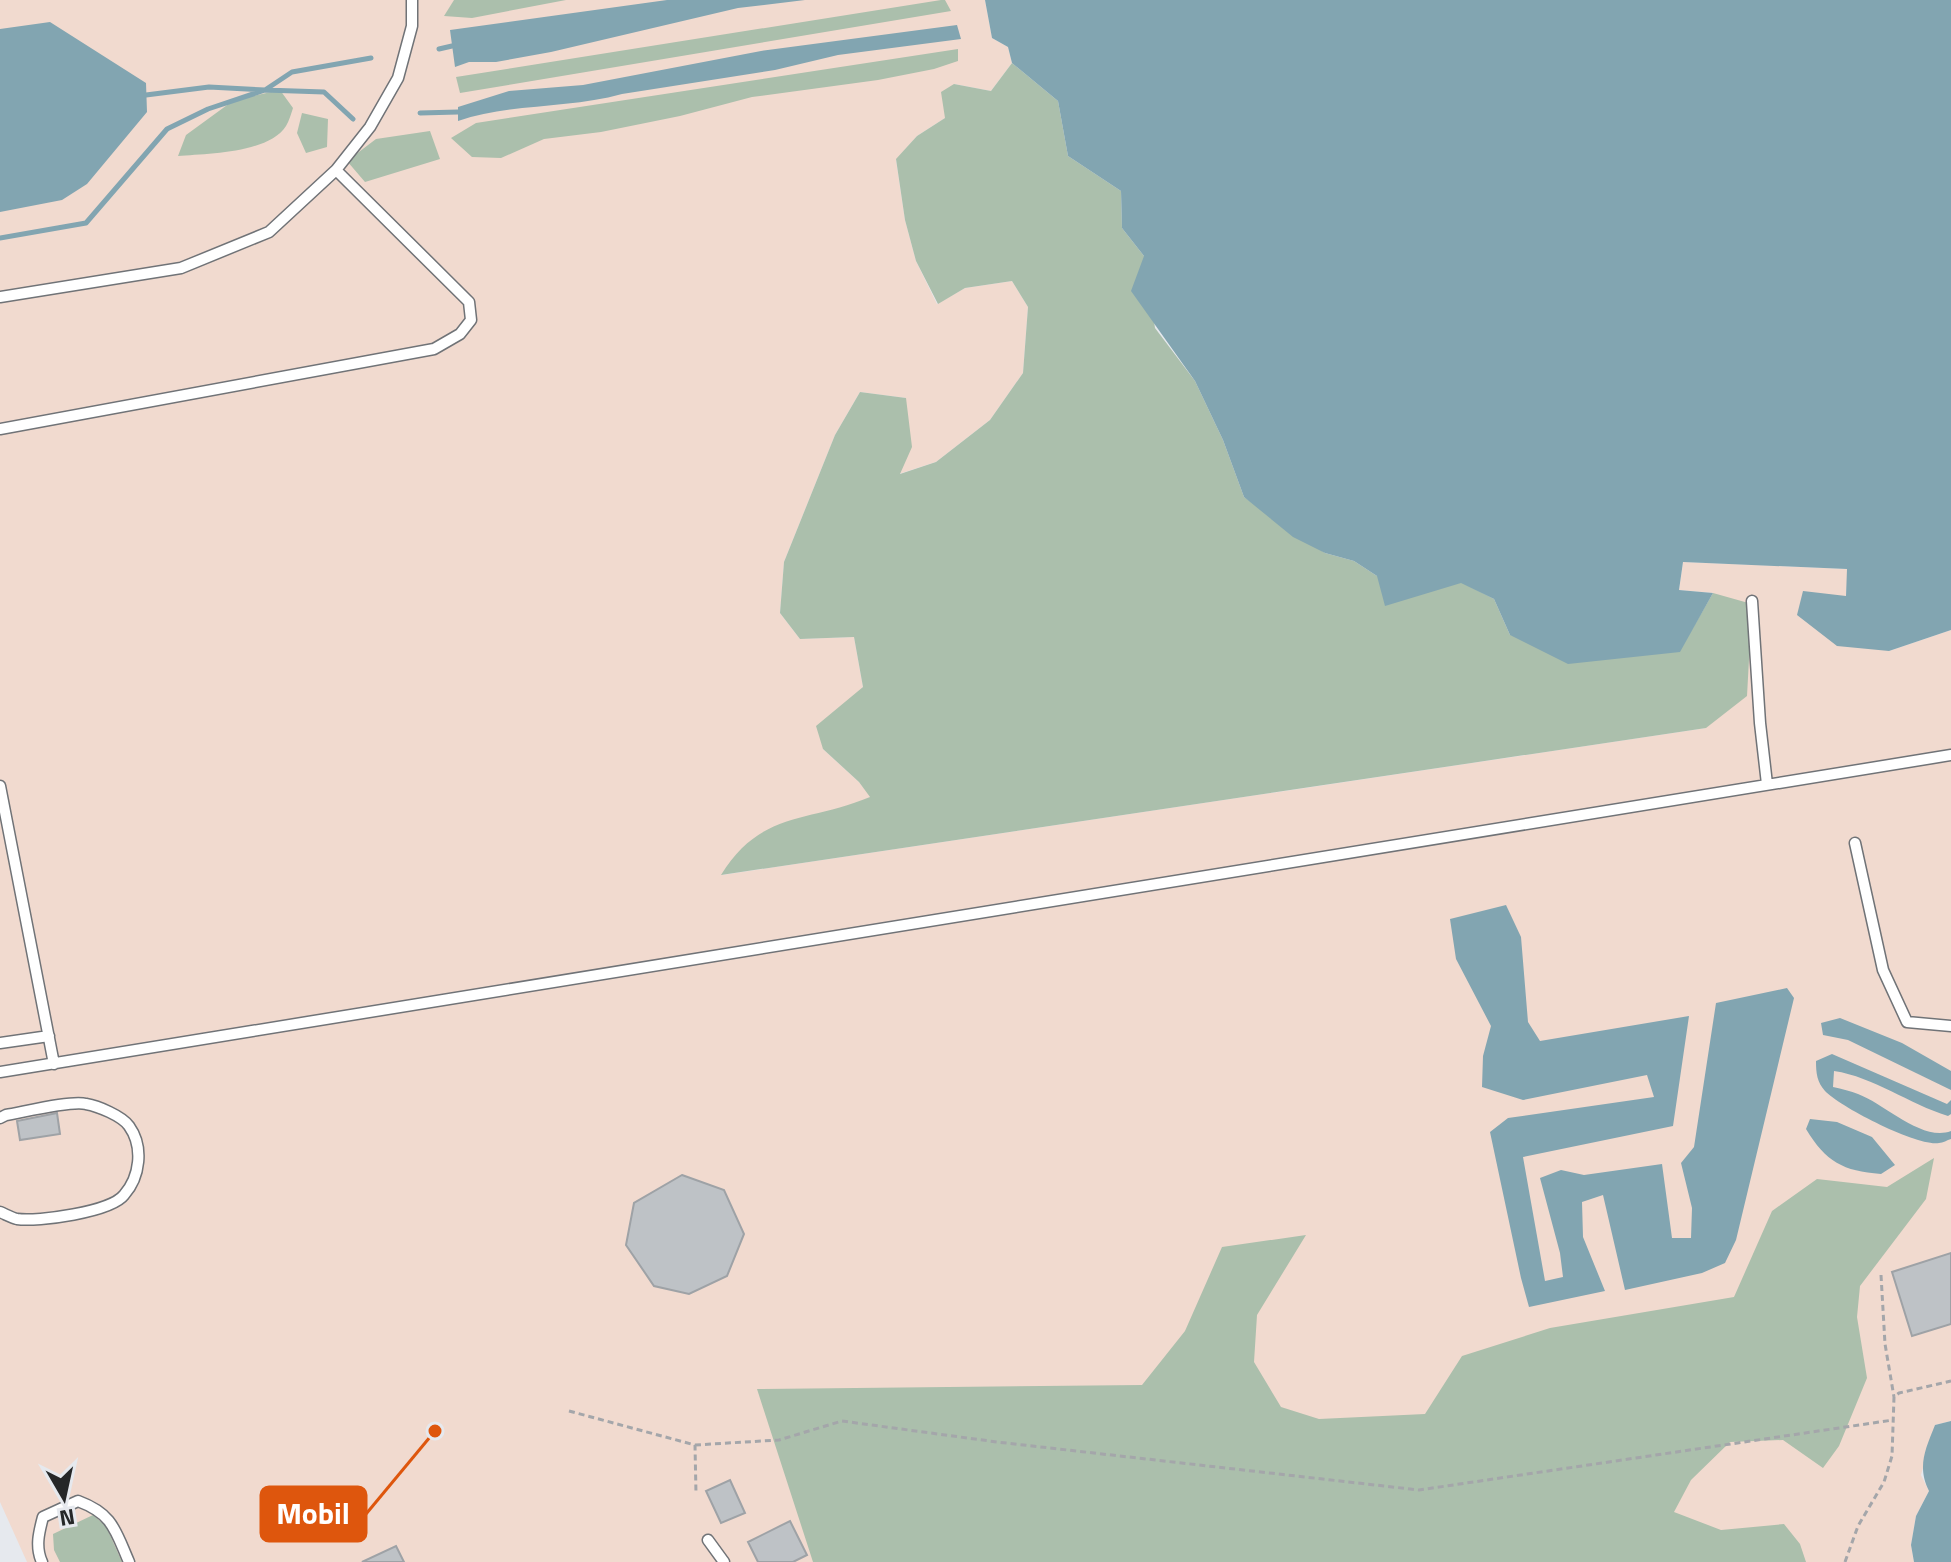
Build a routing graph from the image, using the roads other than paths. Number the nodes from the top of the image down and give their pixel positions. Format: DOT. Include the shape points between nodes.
graph roads {
  1 [pos="412,0"];
  2 [pos="336,170"];
  3 [pos="0,297"];
  4 [pos="0,429"];
  5 [pos="1752,601"];
  6 [pos="1951,755"];
  7 [pos="1767,784"];
  8 [pos="0,786"];
  9 [pos="1855,843"];
  10 [pos="1951,1026"];
  11 [pos="49,1036"];
  12 [pos="0,1043"];
  13 [pos="54,1064"];
  14 [pos="0,1072"];
  15 [pos="0,1118"];
  16 [pos="0,1212"];
  17 [pos="708,1540"];
  18 [pos="42,1562"];
  19 [pos="129,1562"];
  20 [pos="724,1562"];
  1 -- 2 [label="lane" via="412,26 398,78 370,127"];
  2 -- 3 [label="lane" via="269,232 181,268"];
  2 -- 4 [label="lane" via="469,302 471,320 460,334 434,349"];
  5 -- 7 [label="lane"];
  6 -- 7 [label="lane"];
  7 -- 13 [label="lane"];
  8 -- 11 [label="lane"];
  9 -- 10 [label="lane" via="1883,970 1907,1022"];
  11 -- 12 [label="lane"];
  11 -- 13 [label="lane"];
  13 -- 14 [label="lane"];
  15 -- 16 [label="lane" via="84,1103 129,1125 139,1169 123,1197 83,1213 16,1219"];
  17 -- 20 [label="lane"];
  18 -- 19 [label="lane" via="38,1535 43,1517 78,1501 110,1518"];
}
